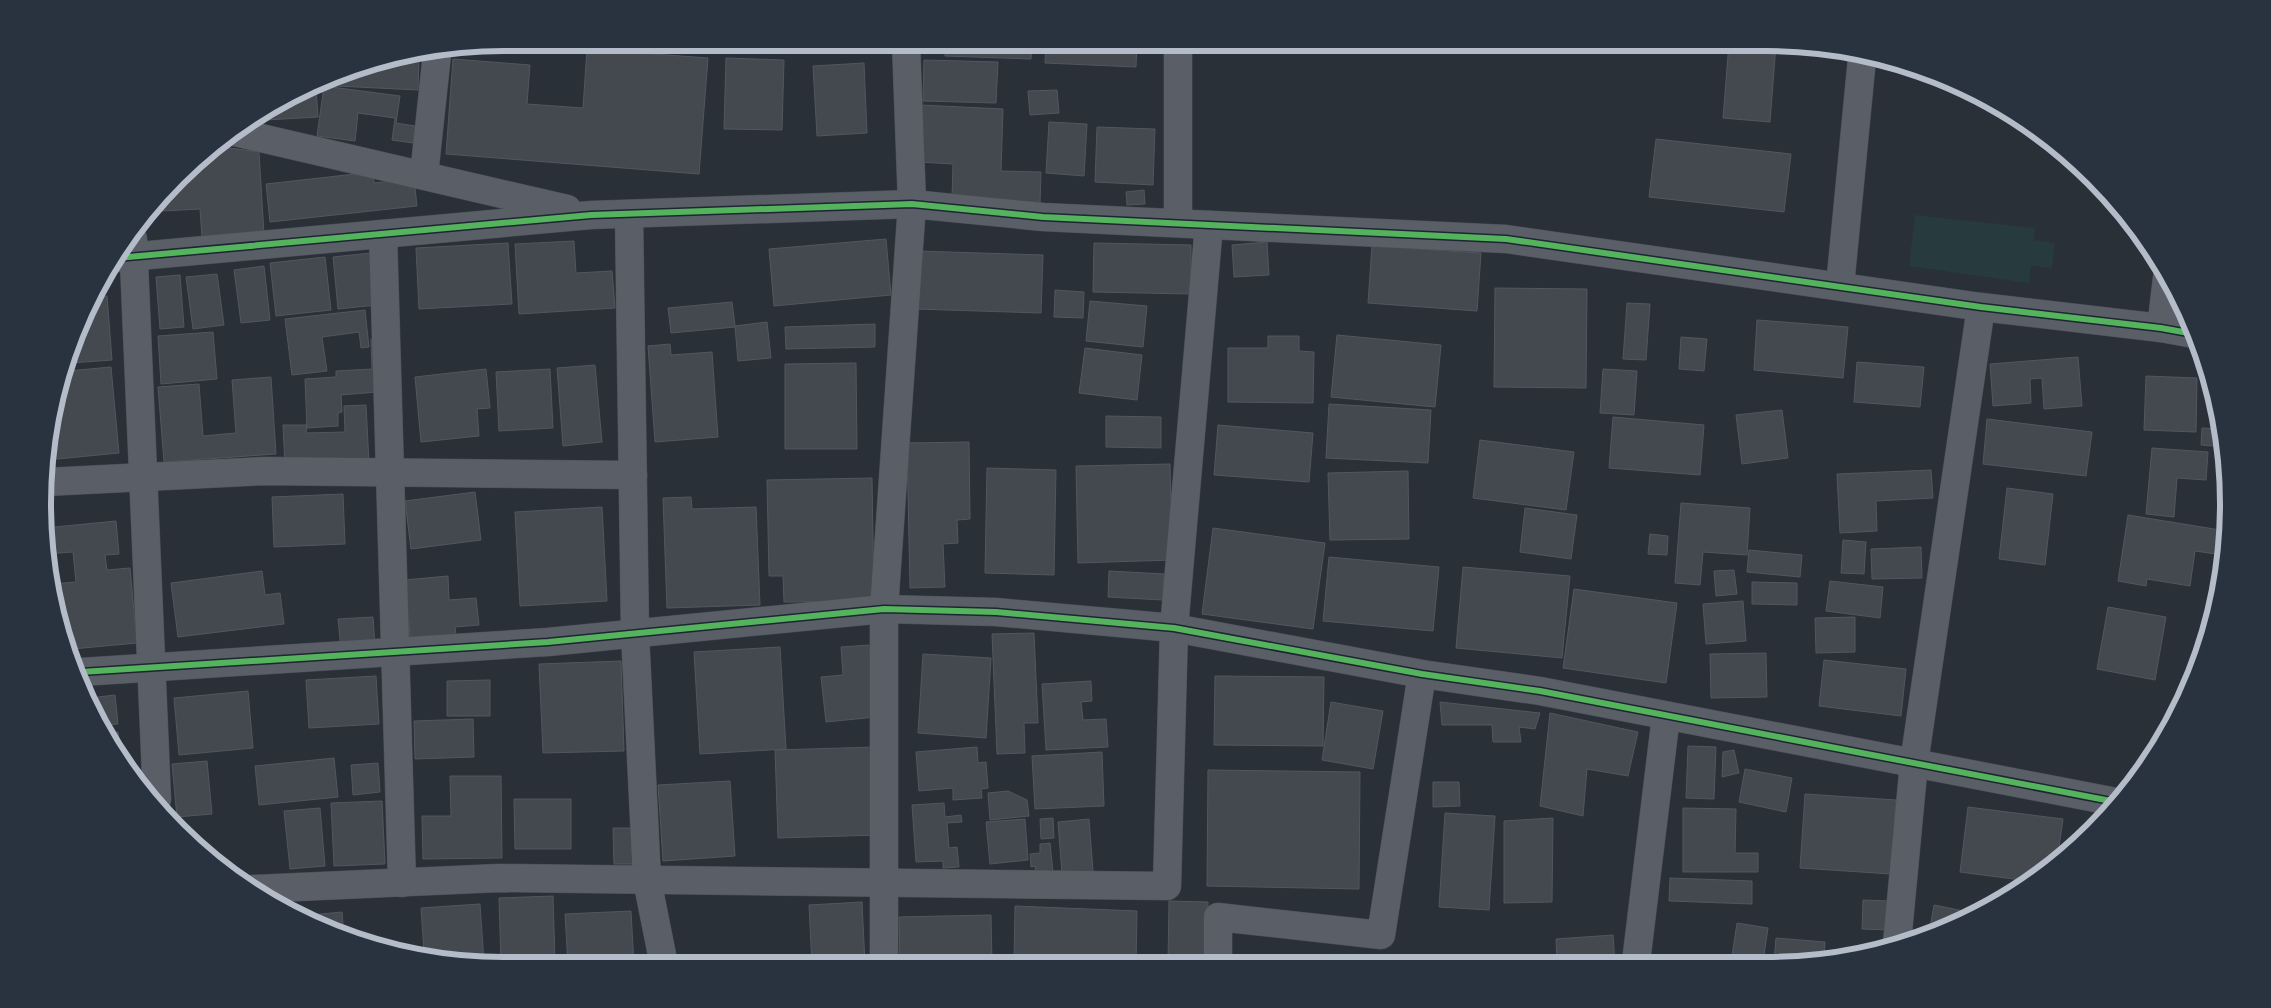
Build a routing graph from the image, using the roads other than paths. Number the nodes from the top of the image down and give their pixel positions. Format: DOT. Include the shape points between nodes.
graph roads {
  1 [pos="906,51"];
  2 [pos="1178,51"];
  3 [pos="437,56"];
  4 [pos="1862,62"];
  5 [pos="244,134"];
  6 [pos="424,175"];
  7 [pos="912,204"];
  8 [pos="590,215"];
  9 [pos="629,215"];
  10 [pos="1178,224"];
  11 [pos="1209,225"];
  12 [pos="383,234"];
  13 [pos="128,251"];
  14 [pos="1840,286"];
  15 [pos="2166,290"];
  16 [pos="1981,307"];
  17 [pos="2161,328"];
  18 [pos="2186,332"];
  19 [pos="390,472"];
  20 [pos="633,475"];
  21 [pos="143,477"];
  22 [pos="52,482"];
  23 [pos="884,608"];
  24 [pos="1174,628"];
  25 [pos="635,633"];
  26 [pos="395,652"];
  27 [pos="152,668"];
  28 [pos="84,672"];
  29 [pos="1422,674"];
  30 [pos="1666,716"];
  31 [pos="1914,763"];
  32 [pos="157,794"];
  33 [pos="2109,801"];
  34 [pos="647,880"];
  35 [pos="402,883"];
  36 [pos="884,883"];
  37 [pos="267,889"];
  38 [pos="1898,937"];
  39 [pos="662,957"];
  40 [pos="884,957"];
  41 [pos="1218,957"];
  42 [pos="1637,957"];
  1 -- 7 [label="street"];
  2 -- 10 [label="street"];
  3 -- 6 [label="street"];
  4 -- 14 [label="street"];
  5 -- 6 [label="street"];
  6 -- 8 [label="street"];
  7 -- 9 [label="street"];
  7 -- 10 [label="street" via="1043,217"];
  7 -- 23 [label="street"];
  8 -- 9 [label="street"];
  8 -- 12 [label="street"];
  9 -- 20 [label="street"];
  10 -- 11 [label="street"];
  11 -- 14 [label="street" via="1506,239"];
  11 -- 24 [label="street"];
  12 -- 13 [label="street"];
  12 -- 19 [label="street"];
  13 -- 21 [label="street"];
  14 -- 16 [label="street"];
  15 -- 17 [label="street"];
  16 -- 17 [label="street"];
  16 -- 31 [label="street"];
  17 -- 18 [label="street"];
  19 -- 20 [label="street"];
  19 -- 21 [label="street" via="266,471"];
  19 -- 26 [label="street"];
  20 -- 25 [label="street"];
  21 -- 22 [label="street"];
  21 -- 27 [label="street"];
  23 -- 24 [label="street" via="996,612"];
  23 -- 25 [label="street"];
  23 -- 36 [label="street"];
  24 -- 29 [label="street"];
  24 -- 36 [label="street" via="1168,886"];
  25 -- 26 [label="street"];
  25 -- 34 [label="street"];
  26 -- 27 [label="street"];
  26 -- 35 [label="street"];
  27 -- 28 [label="street"];
  27 -- 32 [label="street"];
  29 -- 30 [label="street" via="1540,691"];
  29 -- 41 [label="street" via="1380,934 1218,917"];
  30 -- 31 [label="street"];
  30 -- 42 [label="street"];
  31 -- 33 [label="street"];
  31 -- 38 [label="street"];
  34 -- 35 [label="street" via="499,878"];
  34 -- 36 [label="street"];
  34 -- 39 [label="street"];
  35 -- 37 [label="street"];
  36 -- 40 [label="street"];
}
